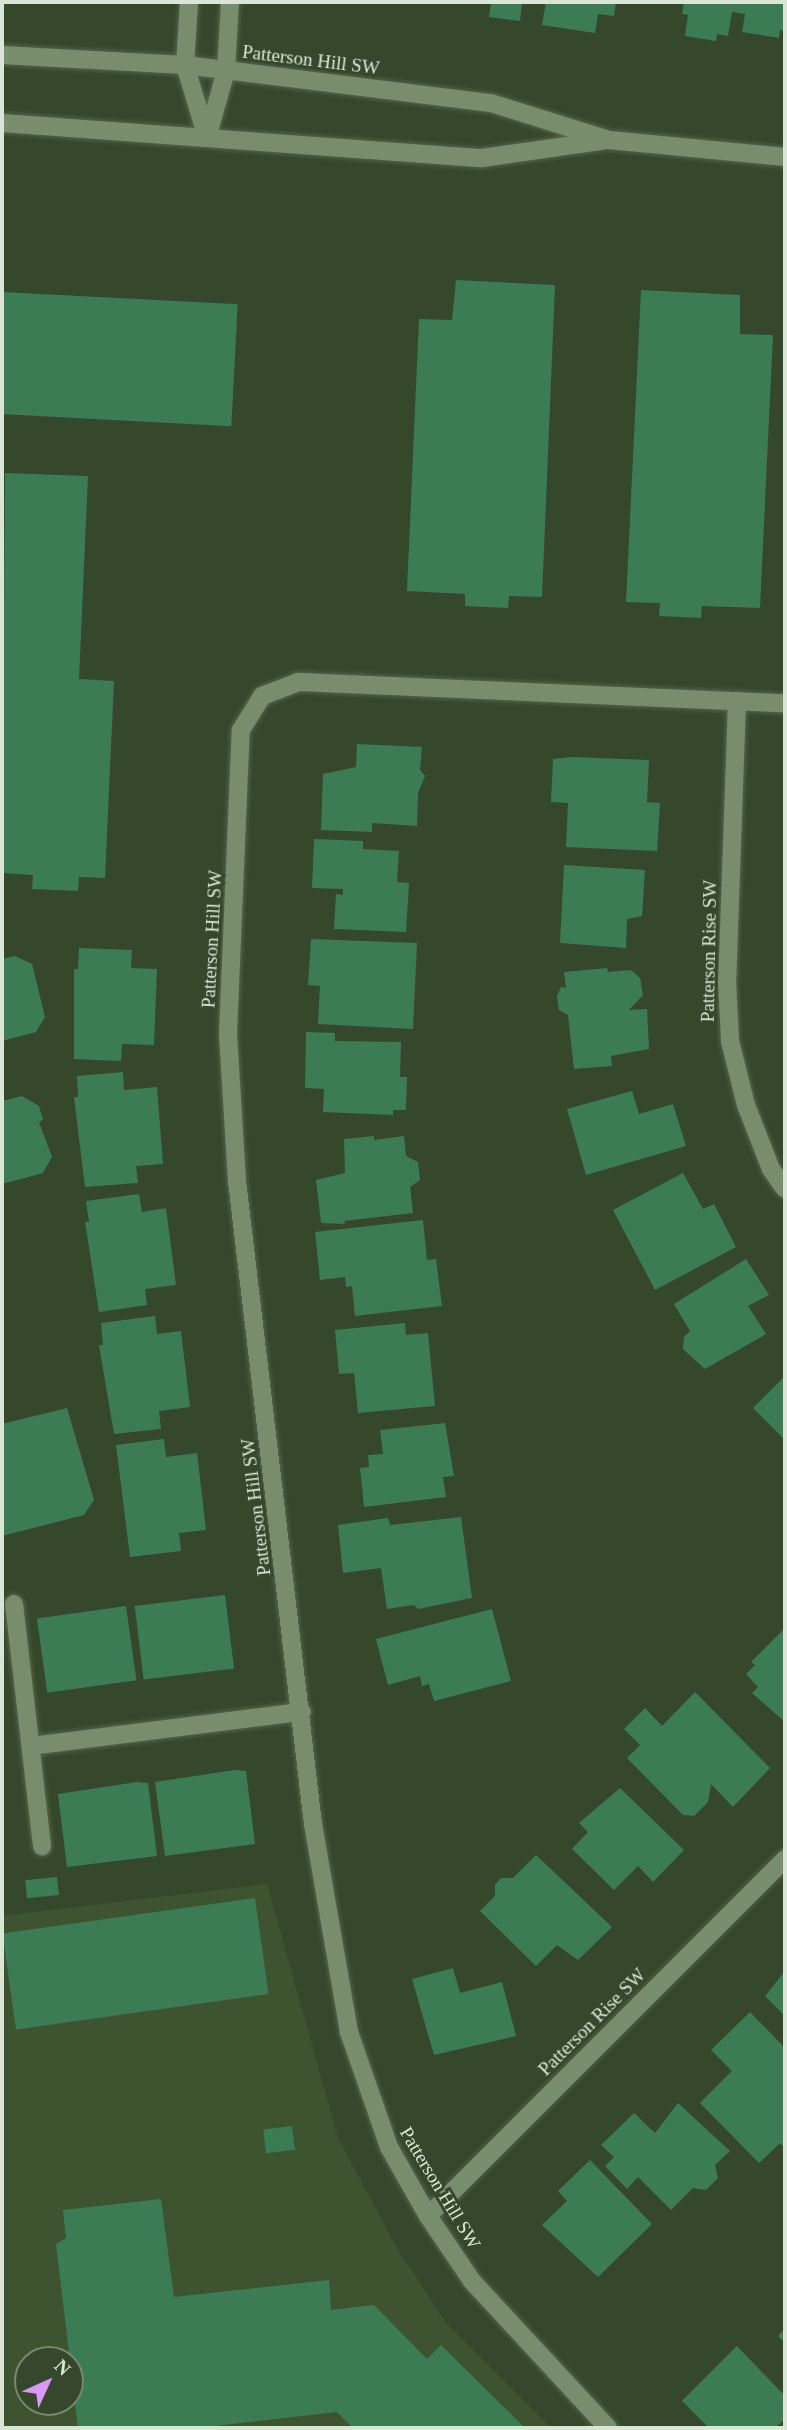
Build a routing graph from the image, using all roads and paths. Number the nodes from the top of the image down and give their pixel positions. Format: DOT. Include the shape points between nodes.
graph roads {
  1 [pos="189,2"];
  2 [pos="230,2"];
  3 [pos="2,55"];
  4 [pos="186,65"];
  5 [pos="226,71"];
  6 [pos="2,123"];
  7 [pos="207,138"];
  8 [pos="609,140"];
  9 [pos="785,157"];
  10 [pos="737,701"];
  11 [pos="785,704"];
  12 [pos="785,1189"];
  13 [pos="14,1604"];
  14 [pos="302,1712"];
  15 [pos="31,1746"];
  16 [pos="41,1846"];
  17 [pos="785,1859"];
  18 [pos="428,2216"];
  19 [pos="608,2428"];
  1 -- 4 [label="street"];
  2 -- 5 [label="street"];
  3 -- 4 [label="street, Patterson Hill SW"];
  4 -- 5 [label="street, Patterson Hill SW"];
  4 -- 7 [label="street"];
  5 -- 7 [label="street"];
  5 -- 8 [label="street, Patterson Hill SW" via="491,103"];
  6 -- 7 [label="street, Patterson Hill SW"];
  7 -- 8 [label="street, Patterson Hill SW" via="482,158"];
  8 -- 9 [label="street, Patterson Hill SW"];
  10 -- 11 [label="street, Patterson Hill SW"];
  10 -- 12 [label="street, Patterson Rise SW" via="727,981 730,1041 746,1105"];
  10 -- 14 [label="street, Patterson Hill SW" via="298,682 262,696 249,711 241,730 228,1034 237,1181"];
  13 -- 15 [label="street"];
  14 -- 15 [label="street"];
  14 -- 18 [label="street, Patterson Hill SW" via="324,1899 349,2032 389,2147"];
  15 -- 16 [label="street"];
  17 -- 18 [label="street, Patterson Rise SW"];
  18 -- 19 [label="street, Patterson Hill SW" via="472,2281"];
}
